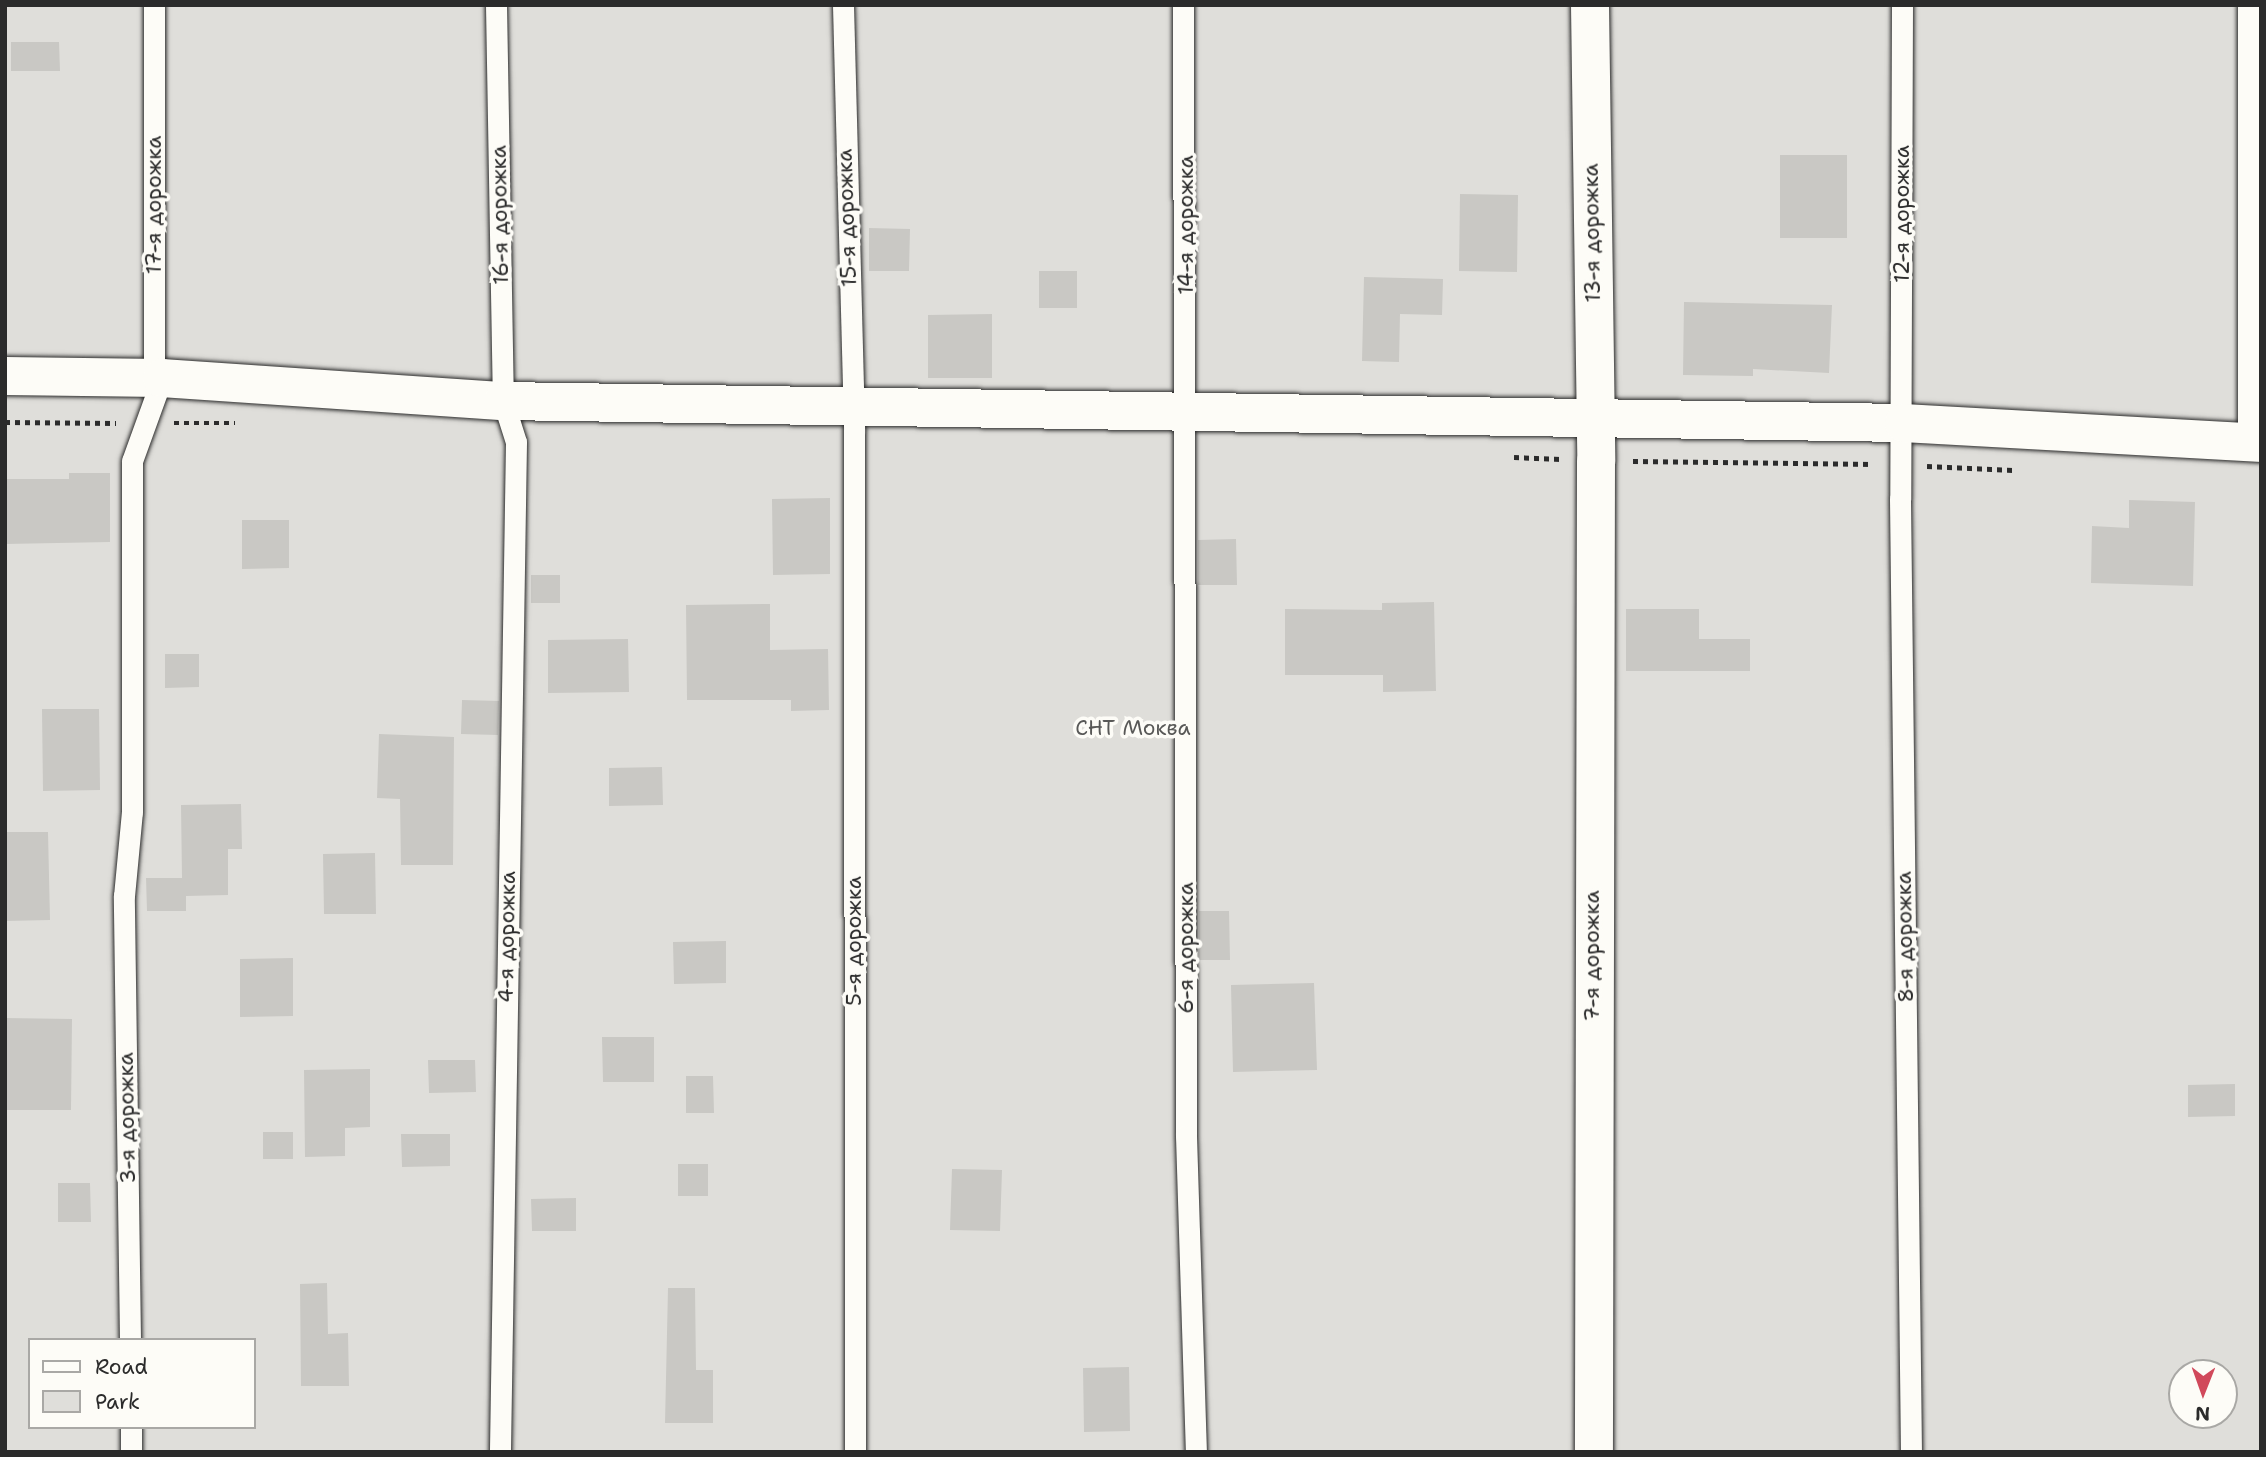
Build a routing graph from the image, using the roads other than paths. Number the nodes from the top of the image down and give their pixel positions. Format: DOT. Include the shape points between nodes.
graph roads {
  1 [pos="154,5"];
  2 [pos="496,5"];
  3 [pos="843,5"];
  4 [pos="1183,5"];
  5 [pos="1590,5"];
  6 [pos="1902,5"];
  7 [pos="2248,5"];
  8 [pos="5,376"];
  9 [pos="157,387"];
  10 [pos="505,413"];
  11 [pos="1594,417"];
  12 [pos="852,419"];
  13 [pos="1904,423"];
  14 [pos="1186,428"];
  15 [pos="2261,433"];
  16 [pos="2261,443"];
  17 [pos="1596,461"];
  18 [pos="130,1338"];
  19 [pos="131,1429"];
  20 [pos="131,1452"];
  21 [pos="500,1452"];
  22 [pos="855,1452"];
  23 [pos="1196,1452"];
  24 [pos="1594,1452"];
  25 [pos="1911,1452"];
  1 -- 9 [label="lane, 17-я дорожка"];
  2 -- 10 [label="lane, 16-я дорожка"];
  3 -- 12 [label="lane, 15-я дорожка"];
  4 -- 14 [label="lane, 14-я дорожка"];
  5 -- 11 [label="street, 13-я дорожка"];
  6 -- 13 [label="lane, 12-я дорожка"];
  7 -- 15 [label="lane" via="2248,427"];
  8 -- 9 [label="street"];
  9 -- 10 [label="street"];
  9 -- 18 [label="lane, 3-я дорожка" via="132,461 132,811 124,897"];
  10 -- 12 [label="street"];
  10 -- 21 [label="lane, 4-я дорожка" via="516,442 516,612"];
  11 -- 13 [label="street"];
  11 -- 14 [label="street"];
  11 -- 17 [label="street, 13-я дорожка"];
  12 -- 14 [label="street"];
  12 -- 22 [label="lane, 5-я дорожка"];
  13 -- 16 [label="street"];
  13 -- 25 [label="lane, 8-я дорожка" via="1900,499"];
  14 -- 23 [label="lane, 6-я дорожка" via="1186,1136"];
  17 -- 24 [label="street, 7-я дорожка"];
  19 -- 20 [label="lane"];
}
